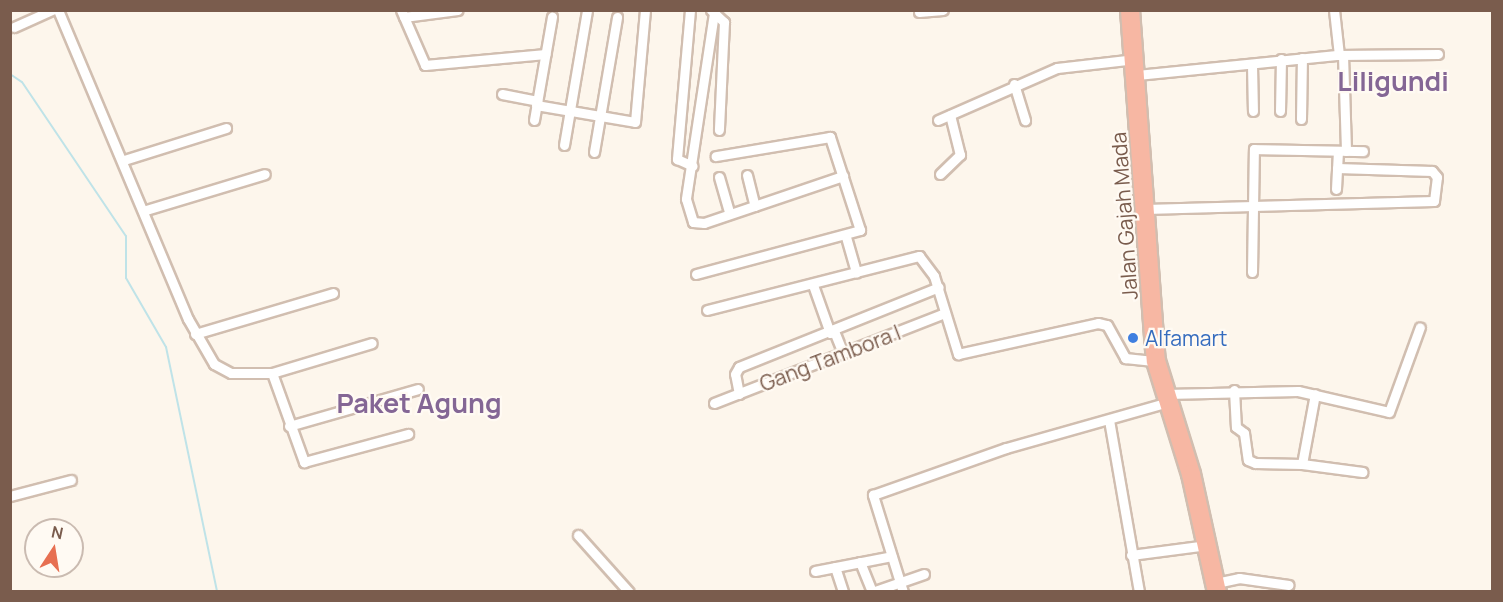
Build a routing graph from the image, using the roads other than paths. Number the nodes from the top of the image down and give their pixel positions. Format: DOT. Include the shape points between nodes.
graph roads {
  1 [pos="24,10"];
  2 [pos="52,10"];
  3 [pos="58,10"];
  4 [pos="458,10"];
  5 [pos="645,10"];
  6 [pos="690,10"];
  7 [pos="943,10"];
  8 [pos="1130,10"];
  9 [pos="1334,10"];
  10 [pos="587,11"];
  11 [pos="713,12"];
  12 [pos="919,12"];
  13 [pos="402,14"];
  14 [pos="552,17"];
  15 [pos="617,17"];
  16 [pos="31,20"];
  17 [pos="14,27"];
  18 [pos="545,54"];
  19 [pos="1438,54"];
  20 [pos="1341,55"];
  21 [pos="1302,58"];
  22 [pos="1281,59"];
  23 [pos="1252,65"];
  24 [pos="1136,67"];
  25 [pos="1014,84"];
  26 [pos="502,94"];
  27 [pos="537,103"];
  28 [pos="570,111"];
  29 [pos="1253,111"];
  30 [pos="1281,111"];
  31 [pos="950,115"];
  32 [pos="600,116"];
  33 [pos="1300,119"];
  34 [pos="534,120"];
  35 [pos="938,120"];
  36 [pos="1025,120"];
  37 [pos="226,128"];
  38 [pos="719,130"];
  39 [pos="564,145"];
  40 [pos="1342,151"];
  41 [pos="1363,151"];
  42 [pos="594,152"];
  43 [pos="716,156"];
  44 [pos="124,160"];
  45 [pos="693,166"];
  46 [pos="1337,168"];
  47 [pos="266,174"];
  48 [pos="940,174"];
  49 [pos="747,175"];
  50 [pos="843,176"];
  51 [pos="719,177"];
  52 [pos="1336,189"];
  53 [pos="1251,204"];
  54 [pos="755,206"];
  55 [pos="1145,209"];
  56 [pos="146,210"];
  57 [pos="729,212"];
  58 [pos="846,237"];
  59 [pos="1252,272"];
  60 [pos="696,273"];
  61 [pos="856,273"];
  62 [pos="813,285"];
  63 [pos="939,287"];
  64 [pos="333,293"];
  65 [pos="707,310"];
  66 [pos="945,313"];
  67 [pos="1420,327"];
  68 [pos="832,332"];
  69 [pos="195,334"];
  70 [pos="372,343"];
  71 [pos="843,353"];
  72 [pos="1156,361"];
  73 [pos="272,373"];
  74 [pos="418,389"];
  75 [pos="1234,390"];
  76 [pos="739,394"];
  77 [pos="1315,394"];
  78 [pos="1167,398"];
  79 [pos="714,403"];
  80 [pos="1108,420"];
  81 [pos="289,426"];
  82 [pos="408,434"];
  83 [pos="1302,464"];
  84 [pos="1362,472"];
  85 [pos="71,480"];
  86 [pos="10,496"];
  87 [pos="578,535"];
  88 [pos="1207,545"];
  89 [pos="1131,555"];
  90 [pos="892,556"];
  91 [pos="860,562"];
  92 [pos="835,567"];
  93 [pos="815,571"];
  94 [pos="924,574"];
  95 [pos="1289,585"];
  96 [pos="902,587"];
  97 [pos="1216,587"];
  98 [pos="629,591"];
  99 [pos="843,591"];
  100 [pos="872,591"];
  101 [pos="1140,591"];
  1 -- 16 [label="street"];
  2 -- 16 [label="street"];
  3 -- 44 [label="street"];
  4 -- 13 [label="street"];
  5 -- 32 [label="street" via="635,122"];
  6 -- 45 [label="street" via="677,159"];
  7 -- 12 [label="street"];
  8 -- 24 [label="highway, Jalan Gajah Mada"];
  9 -- 20 [label="street"];
  10 -- 28 [label="street"];
  11 -- 38 [label="street" via="724,22"];
  11 -- 45 [label="street"];
  13 -- 18 [label="street" via="425,65"];
  14 -- 18 [label="street"];
  15 -- 32 [label="street"];
  16 -- 17 [label="street"];
  18 -- 27 [label="street"];
  19 -- 20 [label="street"];
  20 -- 21 [label="street"];
  20 -- 40 [label="street"];
  21 -- 22 [label="street"];
  21 -- 33 [label="street"];
  22 -- 23 [label="street"];
  22 -- 30 [label="street"];
  23 -- 24 [label="street"];
  23 -- 29 [label="street"];
  24 -- 25 [label="street" via="1071,65"];
  24 -- 55 [label="highway, Jalan Gajah Mada"];
  25 -- 31 [label="street"];
  25 -- 36 [label="street"];
  26 -- 27 [label="street"];
  27 -- 28 [label="street"];
  27 -- 34 [label="street"];
  28 -- 32 [label="street"];
  28 -- 39 [label="street"];
  31 -- 35 [label="street"];
  31 -- 48 [label="street" via="960,155"];
  32 -- 42 [label="street"];
  37 -- 44 [label="street"];
  40 -- 41 [label="street"];
  40 -- 46 [label="street"];
  40 -- 53 [label="street" via="1254,149"];
  43 -- 50 [label="street" via="830,136"];
  44 -- 56 [label="street"];
  45 -- 57 [label="street" via="686,199 693,222 704,223"];
  46 -- 52 [label="street"];
  46 -- 53 [label="street" via="1432,171 1436,196 1424,205"];
  47 -- 56 [label="street"];
  49 -- 54 [label="street"];
  50 -- 54 [label="street"];
  50 -- 58 [label="street" via="860,225"];
  51 -- 57 [label="street"];
  53 -- 55 [label="street"];
  53 -- 59 [label="street"];
  54 -- 57 [label="street"];
  55 -- 72 [label="highway, Jalan Gajah Mada"];
  56 -- 69 [label="street"];
  58 -- 60 [label="street"];
  58 -- 61 [label="street"];
  61 -- 62 [label="street"];
  61 -- 63 [label="street" via="919,256"];
  62 -- 65 [label="street"];
  62 -- 68 [label="street"];
  63 -- 66 [label="street"];
  63 -- 68 [label="street"];
  64 -- 69 [label="street"];
  66 -- 71 [label="street, Gang Tambora I"];
  66 -- 72 [label="street" via="953,348 960,355 1098,323 1107,325 1125,358"];
  67 -- 77 [label="street" via="1393,410"];
  68 -- 71 [label="street"];
  68 -- 76 [label="street" via="739,367 735,374"];
  69 -- 73 [label="street" via="221,370"];
  70 -- 73 [label="street"];
  71 -- 76 [label="street, Gang Tambora I"];
  72 -- 78 [label="highway, Jalan Gajah Mada"];
  73 -- 81 [label="street"];
  74 -- 81 [label="street"];
  75 -- 77 [label="street"];
  75 -- 78 [label="street"];
  75 -- 83 [label="street" via="1236,427 1244,433 1248,460"];
  76 -- 79 [label="street, Gang Tambora I"];
  77 -- 83 [label="street"];
  78 -- 80 [label="street"];
  78 -- 88 [label="highway, Jalan Gajah Mada"];
  80 -- 89 [label="street"];
  80 -- 90 [label="street" via="1006,448 873,495"];
  81 -- 82 [label="street" via="306,462"];
  83 -- 84 [label="street"];
  85 -- 86 [label="street"];
  87 -- 98 [label="street"];
  88 -- 89 [label="street"];
  88 -- 97 [label="highway, Jalan Gajah Mada"];
  89 -- 101 [label="street"];
  90 -- 91 [label="street"];
  90 -- 96 [label="street"];
  91 -- 92 [label="street"];
  91 -- 100 [label="street"];
  92 -- 93 [label="street"];
  92 -- 99 [label="street"];
  94 -- 96 [label="street"];
  95 -- 97 [label="street" via="1239,578"];
  96 -- 100 [label="street"];
}
